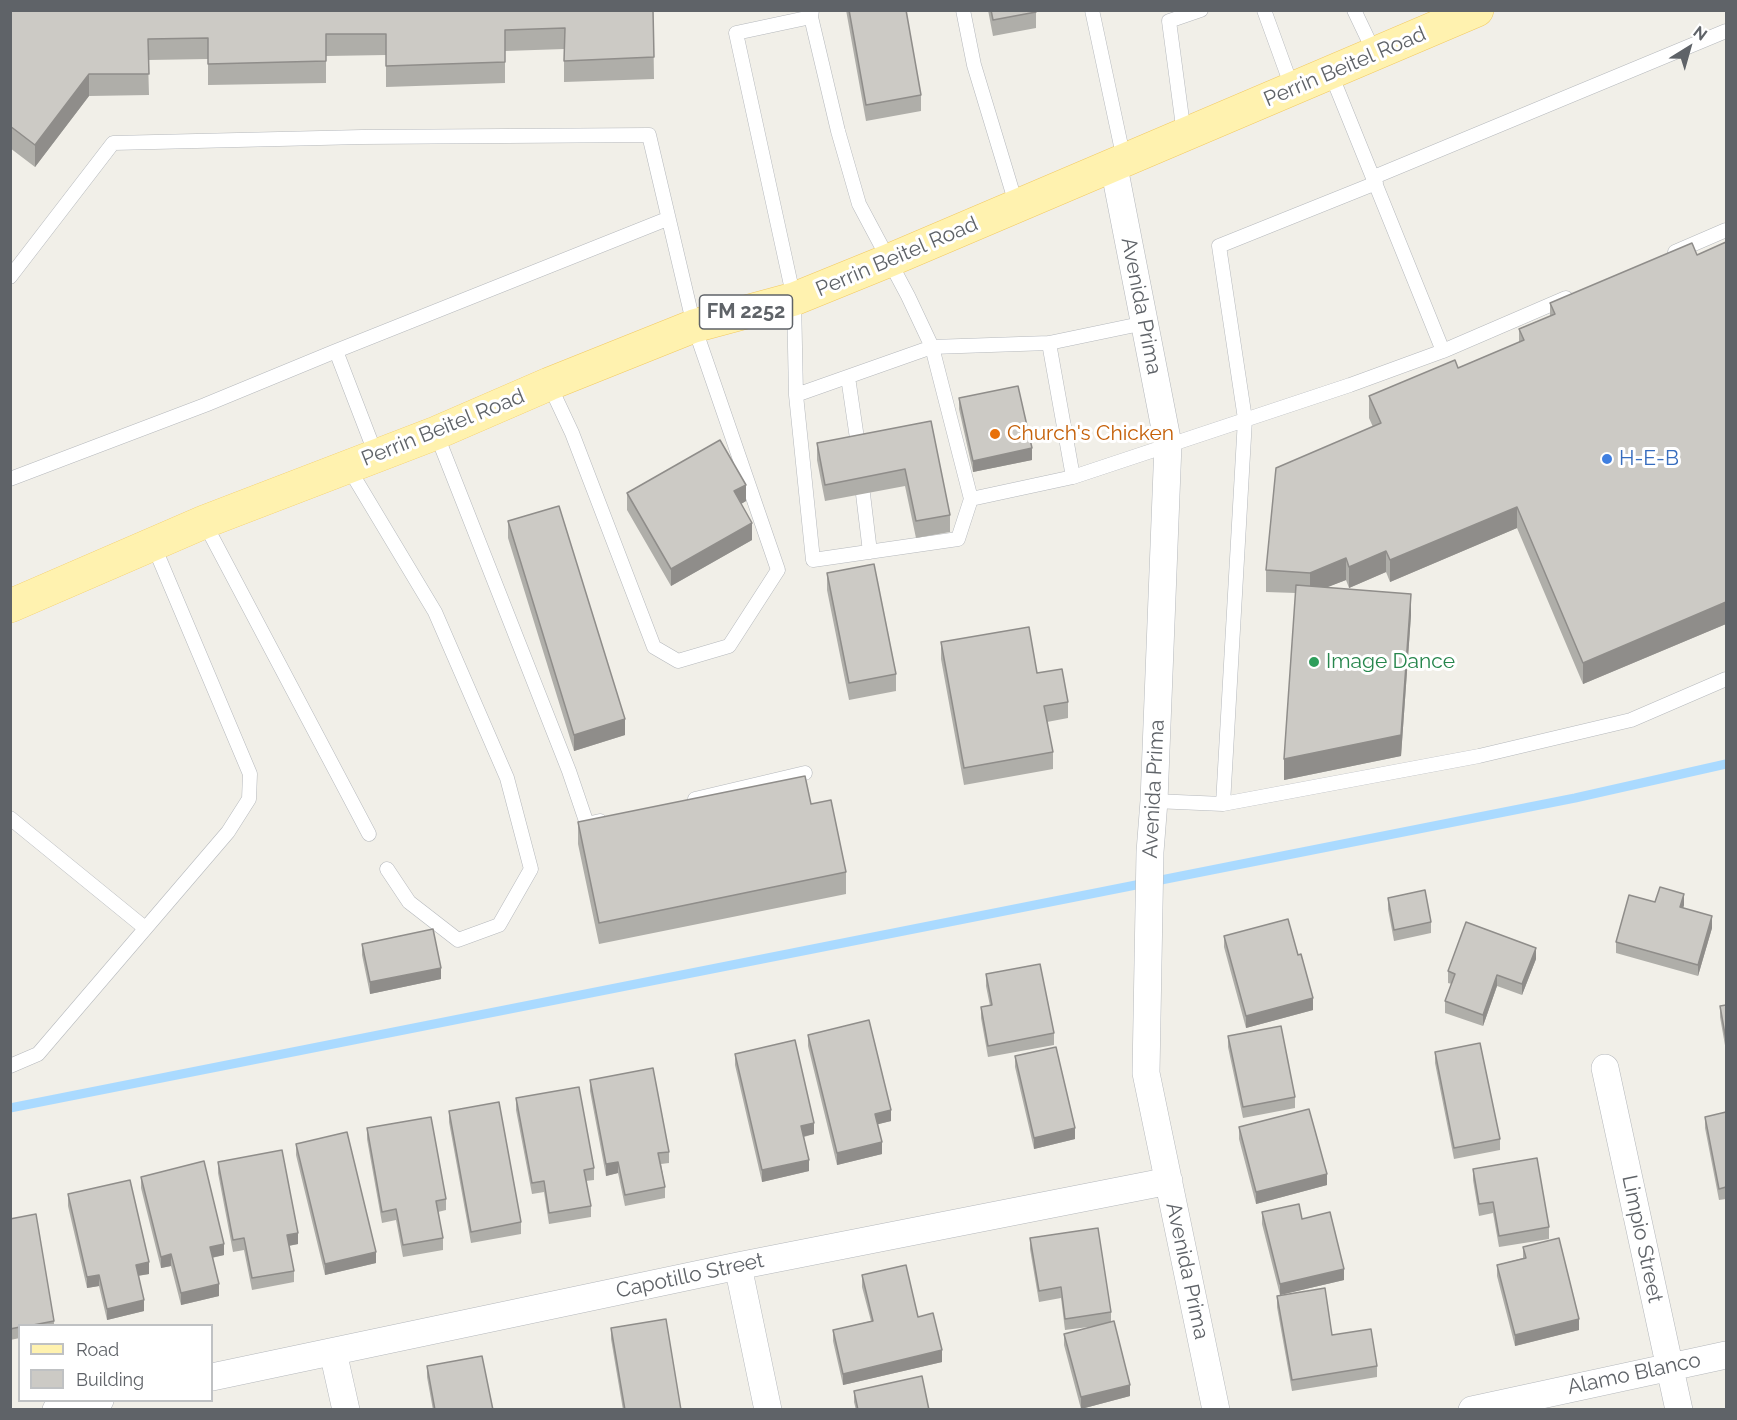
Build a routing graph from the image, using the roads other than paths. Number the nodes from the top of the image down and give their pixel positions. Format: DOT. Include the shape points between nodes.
graph roads {
  1 [pos="963,10"];
  2 [pos="1092,10"];
  3 [pos="1201,10"];
  4 [pos="1264,10"];
  5 [pos="1354,10"];
  6 [pos="1477,10"];
  7 [pos="812,14"];
  8 [pos="1726,31"];
  9 [pos="1375,54"];
  10 [pos="1331,74"];
  11 [pos="1293,90"];
  12 [pos="1185,136"];
  13 [pos="1119,164"];
  14 [pos="1375,180"];
  15 [pos="1017,207"];
  16 [pos="667,219"];
  17 [pos="1726,230"];
  18 [pos="1664,256"];
  19 [pos="890,260"];
  20 [pos="10,277"];
  21 [pos="1582,291"];
  22 [pos="794,299"];
  23 [pos="1144,323"];
  24 [pos="694,326"];
  25 [pos="1049,343"];
  26 [pos="932,347"];
  27 [pos="336,351"];
  28 [pos="1443,351"];
  29 [pos="848,377"];
  30 [pos="549,384"];
  31 [pos="796,395"];
  32 [pos="1245,419"];
  33 [pos="436,433"];
  34 [pos="1168,444"];
  35 [pos="859,452"];
  36 [pos="362,461"];
  37 [pos="1073,477"];
  38 [pos="10,479"];
  39 [pos="863,494"];
  40 [pos="971,499"];
  41 [pos="204,522"];
  42 [pos="153,544"];
  43 [pos="870,552"];
  44 [pos="10,606"];
  45 [pos="1726,678"];
  46 [pos="805,773"];
  47 [pos="1154,801"];
  48 [pos="679,803"];
  49 [pos="1223,804"];
  50 [pos="10,818"];
  51 [pos="610,819"];
  52 [pos="369,834"];
  53 [pos="387,869"];
  54 [pos="145,928"];
  55 [pos="10,1066"];
  56 [pos="1605,1068"];
  57 [pos="1169,1181"];
  58 [pos="738,1266"];
  59 [pos="333,1352"];
  60 [pos="1726,1355"];
  61 [pos="1670,1366"];
  62 [pos="213,1377"];
  63 [pos="95,1402"];
  64 [pos="56,1410"];
  65 [pos="346,1410"];
  66 [pos="768,1410"];
  67 [pos="1216,1410"];
  68 [pos="1472,1410"];
  69 [pos="1679,1410"];
  1 -- 15 [label="lane"];
  2 -- 13 [label="lane"];
  3 -- 12 [label="lane" via="1168,21"];
  4 -- 11 [label="lane"];
  5 -- 9 [label="lane"];
  6 -- 9 [label="main road, Perrin Beitel Road / FM 2252"];
  7 -- 19 [label="lane" via="859,204"];
  7 -- 22 [label="lane" via="736,33"];
  8 -- 14 [label="lane"];
  9 -- 10 [label="main road, Perrin Beitel Road / FM 2252"];
  10 -- 11 [label="main road, Perrin Beitel Road / FM 2252"];
  10 -- 14 [label="lane"];
  11 -- 12 [label="main road, Perrin Beitel Road / FM 2252"];
  12 -- 13 [label="main road, Perrin Beitel Road / FM 2252"];
  13 -- 15 [label="main road, Perrin Beitel Road / FM 2252"];
  13 -- 23 [label="street, Avenida Prima"];
  14 -- 28 [label="lane"];
  14 -- 32 [label="lane" via="1220,246"];
  15 -- 19 [label="main road, Perrin Beitel Road / FM 2252"];
  16 -- 20 [label="lane" via="649,135 113,143"];
  16 -- 24 [label="lane"];
  16 -- 27 [label="lane"];
  17 -- 18 [label="lane"];
  19 -- 22 [label="main road, Perrin Beitel Road / FM 2252"];
  19 -- 26 [label="lane"];
  21 -- 28 [label="lane"];
  22 -- 24 [label="main road, Perrin Beitel Road / FM 2252"];
  22 -- 31 [label="lane"];
  23 -- 25 [label="lane"];
  23 -- 34 [label="street, Avenida Prima"];
  24 -- 30 [label="main road, Perrin Beitel Road / FM 2252"];
  24 -- 30 [label="lane" via="778,570 729,646 678,661 654,647 572,433"];
  25 -- 26 [label="lane"];
  25 -- 37 [label="lane"];
  26 -- 29 [label="lane"];
  26 -- 40 [label="lane"];
  27 -- 36 [label="lane"];
  27 -- 38 [label="lane"];
  28 -- 32 [label="lane"];
  29 -- 31 [label="lane"];
  29 -- 35 [label="lane"];
  30 -- 33 [label="main road, Perrin Beitel Road / FM 2252"];
  31 -- 43 [label="lane" via="813,560"];
  32 -- 34 [label="lane"];
  32 -- 49 [label="lane"];
  33 -- 36 [label="main road, Perrin Beitel Road / FM 2252"];
  33 -- 51 [label="lane" via="587,824"];
  34 -- 37 [label="lane"];
  34 -- 47 [label="street, Avenida Prima"];
  36 -- 41 [label="main road, Perrin Beitel Road / FM 2252"];
  36 -- 53 [label="lane" via="435,612 507,778 531,869 499,925 458,940 409,902"];
  37 -- 40 [label="lane"];
  39 -- 43 [label="lane"];
  40 -- 43 [label="lane" via="958,539"];
  41 -- 42 [label="main road, Perrin Beitel Road / FM 2252"];
  41 -- 52 [label="lane"];
  42 -- 44 [label="main road, Perrin Beitel Road / FM 2252"];
  42 -- 54 [label="lane" via="250,774 250,782 249,799 228,832"];
  45 -- 49 [label="lane" via="1631,720 1479,756"];
  46 -- 48 [label="lane"];
  47 -- 49 [label="lane"];
  47 -- 57 [label="street, Avenida Prima" via="1146,1073"];
  50 -- 54 [label="lane"];
  54 -- 55 [label="lane" via="38,1054"];
  56 -- 61 [label="street, Limpio Street"];
  57 -- 58 [label="street, Capotillo Street"];
  57 -- 67 [label="street, Avenida Prima"];
  58 -- 59 [label="street, Capotillo Street"];
  58 -- 66 [label="street"];
  59 -- 62 [label="street, Capotillo Street"];
  59 -- 65 [label="street"];
  60 -- 61 [label="street, Alamo Blanco"];
  61 -- 68 [label="street, Alamo Blanco"];
  61 -- 69 [label="street, Limpio Street"];
  63 -- 64 [label="street"];
}
